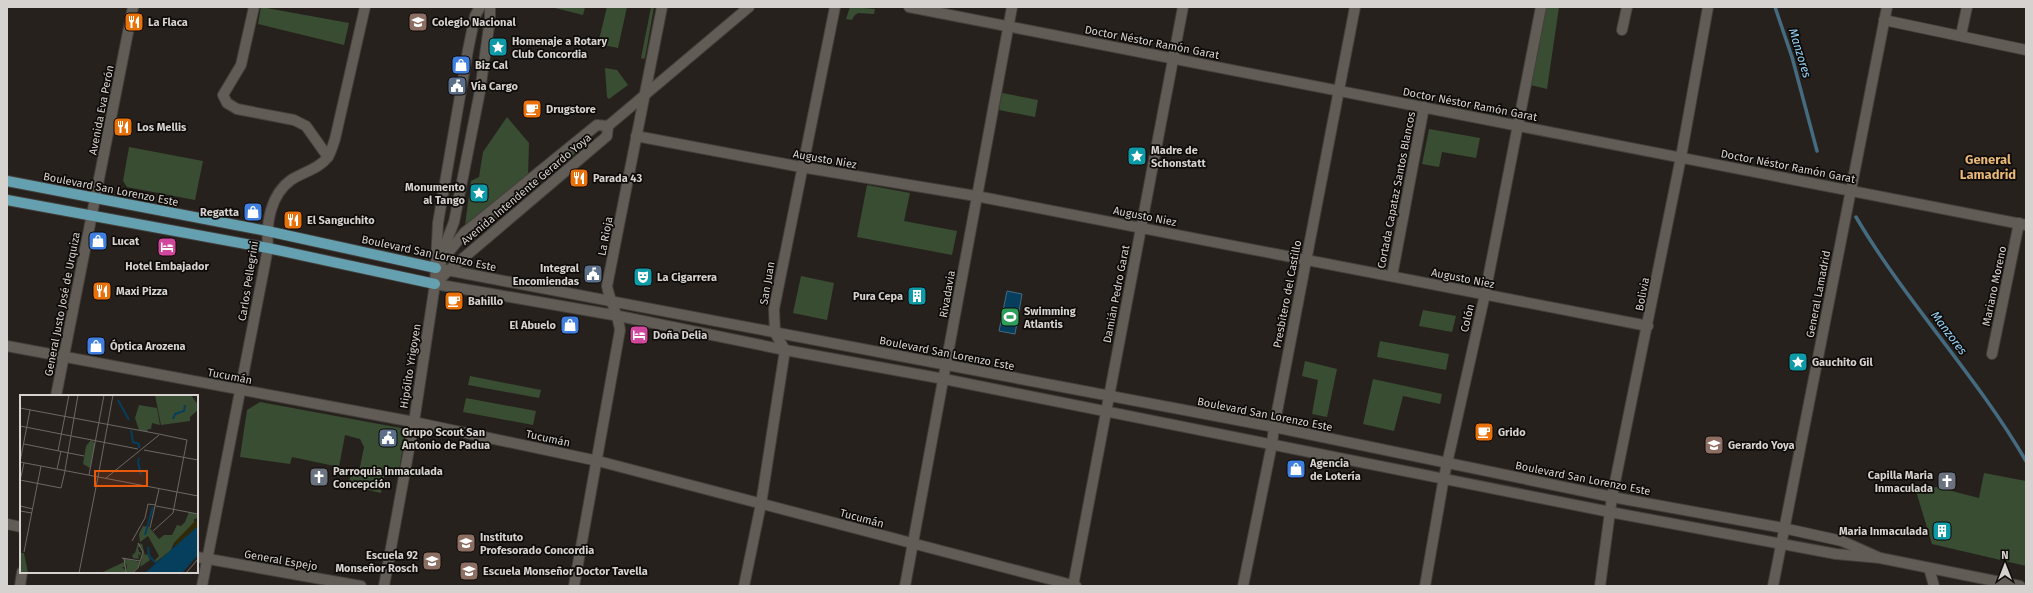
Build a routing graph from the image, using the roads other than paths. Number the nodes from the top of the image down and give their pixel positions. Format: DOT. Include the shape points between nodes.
graph roads {
  1 [pos="133,7"];
  2 [pos="254,7"];
  3 [pos="365,7"];
  4 [pos="480,7"];
  5 [pos="490,7"];
  6 [pos="662,7"];
  7 [pos="749,7"];
  8 [pos="835,7"];
  9 [pos="909,7"];
  10 [pos="1012,7"];
  11 [pos="1183,7"];
  12 [pos="1354,7"];
  13 [pos="1541,7"];
  14 [pos="1627,7"];
  15 [pos="1708,7"];
  16 [pos="1887,7"];
  17 [pos="1967,7"];
  18 [pos="1884,20"];
  19 [pos="1009,26"];
  20 [pos="1622,30"];
  21 [pos="1961,35"];
  22 [pos="2026,50"];
  23 [pos="1173,58"];
  24 [pos="1339,90"];
  25 [pos="643,97"];
  26 [pos="1424,107"];
  27 [pos="608,126"];
  28 [pos="1517,126"];
  29 [pos="636,136"];
  30 [pos="328,157"];
  31 [pos="1681,157"];
  32 [pos="801,167"];
  33 [pos="7,181"];
  34 [pos="1851,190"];
  35 [pos="976,196"];
  36 [pos="97,199"];
  37 [pos="7,200"];
  38 [pos="91,217"];
  39 [pos="2022,224"];
  40 [pos="1141,228"];
  41 [pos="267,231"];
  42 [pos="268,248"];
  43 [pos="1306,259"];
  44 [pos="436,268"];
  45 [pos="448,270"];
  46 [pos="1392,276"];
  47 [pos="435,284"];
  48 [pos="1485,294"];
  49 [pos="610,301"];
  50 [pos="619,316"];
  51 [pos="1648,326"];
  52 [pos="775,333"];
  53 [pos="7,346"];
  54 [pos="785,350"];
  55 [pos="1992,354"];
  56 [pos="64,357"];
  57 [pos="947,364"];
  58 [pos="944,379"];
  59 [pos="241,390"];
  60 [pos="56,395"];
  61 [pos="1108,396"];
  62 [pos="1106,412"];
  63 [pos="414,422"];
  64 [pos="1274,427"];
  65 [pos="1272,444"];
  66 [pos="598,461"];
  67 [pos="1447,462"];
  68 [pos="1444,477"];
  69 [pos="1612,497"];
  70 [pos="761,504"];
  71 [pos="1610,512"];
  72 [pos="7,524"];
  73 [pos="20,526"];
  74 [pos="1783,528"];
  75 [pos="1780,543"];
  76 [pos="913,544"];
  77 [pos="202,558"];
  78 [pos="1880,558"];
  79 [pos="1928,568"];
  80 [pos="22,573"];
  81 [pos="20,586"];
  82 [pos="202,586"];
  83 [pos="361,586"];
  84 [pos="384,586"];
  85 [pos="574,586"];
  86 [pos="744,586"];
  87 [pos="905,586"];
  88 [pos="1074,586"];
  89 [pos="1243,586"];
  90 [pos="1425,586"];
  91 [pos="1600,586"];
  92 [pos="1773,586"];
  93 [pos="1934,586"];
  94 [pos="2020,586"];
  1 -- 36 [label="street, Avenida Eva Perón"];
  2 -- 30 [label="street" via="241,65 223,95 227,103 237,109 294,120 306,126"];
  3 -- 30 [label="street" via="335,139"];
  4 -- 44 [label="street, Hipólito Yrigoyen" via="475,16 438,223"];
  5 -- 44 [label="street, Hipólito Yrigoyen" via="480,91 454,222"];
  6 -- 25 [label="street, La Rioja"];
  7 -- 25 [label="street, Avenida Intendente Gerardo Yoya"];
  8 -- 32 [label="street, San Juan"];
  9 -- 19 [label="street, Doctor Néstor Ramón Garat"];
  10 -- 19 [label="street, Rivadavia"];
  11 -- 23 [label="street, Damián Pedro Garat"];
  12 -- 24 [label="street, Presbítero del Castillo"];
  13 -- 28 [label="street, Colón"];
  14 -- 20 [label="street"];
  15 -- 31 [label="street, Bolivia"];
  16 -- 18 [label="street, General Lamadrid"];
  17 -- 21 [label="street"];
  18 -- 21 [label="street"];
  18 -- 34 [label="street, General Lamadrid"];
  19 -- 23 [label="street, Doctor Néstor Ramón Garat"];
  19 -- 35 [label="street, Rivadavia"];
  21 -- 22 [label="street"];
  23 -- 24 [label="street, Doctor Néstor Ramón Garat"];
  23 -- 40 [label="street, Damián Pedro Garat"];
  24 -- 26 [label="street, Doctor Néstor Ramón Garat"];
  24 -- 43 [label="street, Presbítero del Castillo"];
  25 -- 27 [label="street, Avenida Intendente Gerardo Yoya"];
  25 -- 29 [label="street, La Rioja"];
  26 -- 28 [label="street, Doctor Néstor Ramón Garat"];
  26 -- 46 [label="street, Cortada Capataz Santos Blancos"];
  27 -- 44 [label="street, Avenida Intendente Gerardo Yoya" via="597,125 464,233"];
  27 -- 45 [label="street, Avenida Intendente Gerardo Yoya" via="607,136"];
  28 -- 31 [label="street, Doctor Néstor Ramón Garat"];
  28 -- 48 [label="street, Colón"];
  29 -- 32 [label="street, Augusto Niez"];
  29 -- 49 [label="street, La Rioja" via="607,286"];
  30 -- 41 [label="street, Carlos Pellegrini" via="318,166 291,180 276,195"];
  31 -- 34 [label="street, Doctor Néstor Ramón Garat"];
  31 -- 51 [label="street, Bolivia"];
  32 -- 35 [label="street, Augusto Niez"];
  32 -- 52 [label="street, San Juan" via="774,309"];
  33 -- 36 [label="main road, Boulevard San Lorenzo Este"];
  34 -- 39 [label="street, Doctor Néstor Ramón Garat"];
  34 -- 74 [label="street, General Lamadrid"];
  35 -- 40 [label="street, Augusto Niez"];
  35 -- 57 [label="street, Rivadavia"];
  36 -- 38 [label="street, Avenida Eva Perón"];
  36 -- 41 [label="main road, Boulevard San Lorenzo Este"];
  37 -- 38 [label="main road, Boulevard San Lorenzo Este"];
  38 -- 42 [label="main road, Boulevard San Lorenzo Este"];
  38 -- 56 [label="street, General Justo José de Urquiza"];
  39 -- 55 [label="street, Mariano Moreno"];
  40 -- 43 [label="street, Augusto Niez"];
  40 -- 61 [label="street, Damián Pedro Garat"];
  41 -- 42 [label="street, Carlos Pellegrini"];
  41 -- 44 [label="main road, Boulevard San Lorenzo Este"];
  42 -- 47 [label="main road, Boulevard San Lorenzo Este"];
  42 -- 59 [label="street, Carlos Pellegrini"];
  43 -- 46 [label="street, Augusto Niez"];
  43 -- 64 [label="street, Presbítero del Castillo"];
  44 -- 45 [label="street, Boulevard San Lorenzo Este"];
  44 -- 47 [label="street, Hipólito Yrigoyen"];
  45 -- 47 [label="street, Avenida Intendente Gerardo Yoya"];
  45 -- 49 [label="street, Boulevard San Lorenzo Este"];
  46 -- 48 [label="street, Augusto Niez"];
  47 -- 50 [label="street, Boulevard San Lorenzo Este"];
  47 -- 63 [label="street, Hipólito Yrigoyen"];
  48 -- 51 [label="street, Augusto Niez"];
  48 -- 67 [label="street, Colón"];
  49 -- 50 [label="street, La Rioja"];
  49 -- 52 [label="street, Boulevard San Lorenzo Este"];
  50 -- 54 [label="street, Boulevard San Lorenzo Este"];
  50 -- 66 [label="street" via="620,330"];
  51 -- 69 [label="street, Bolivia"];
  52 -- 54 [label="street, San Juan"];
  52 -- 57 [label="street, Boulevard San Lorenzo Este"];
  53 -- 56 [label="street, Tucumán"];
  54 -- 58 [label="street, Boulevard San Lorenzo Este"];
  54 -- 70 [label="street"];
  56 -- 59 [label="street, Tucumán"];
  56 -- 60 [label="street, General Justo José de Urquiza"];
  57 -- 58 [label="street, Rivadavia"];
  57 -- 61 [label="street, Boulevard San Lorenzo Este"];
  58 -- 62 [label="street, Boulevard San Lorenzo Este"];
  58 -- 76 [label="street, Rivadavia"];
  59 -- 63 [label="street, Tucumán"];
  59 -- 77 [label="street, Carlos Pellegrini"];
  61 -- 62 [label="street, Damián Pedro Garat"];
  61 -- 64 [label="street, Boulevard San Lorenzo Este"];
  62 -- 65 [label="street, Boulevard San Lorenzo Este"];
  62 -- 88 [label="street, Damián Pedro Garat"];
  63 -- 66 [label="street, Tucumán"];
  63 -- 84 [label="street, Hipólito Yrigoyen"];
  64 -- 65 [label="street, Presbítero del Castillo"];
  64 -- 67 [label="street, Boulevard San Lorenzo Este"];
  65 -- 68 [label="street, Boulevard San Lorenzo Este"];
  65 -- 89 [label="street, Presbítero del Castillo"];
  66 -- 70 [label="street, Tucumán"];
  66 -- 85 [label="street"];
  67 -- 68 [label="street, Colón"];
  67 -- 69 [label="street, Boulevard San Lorenzo Este"];
  68 -- 71 [label="street, Boulevard San Lorenzo Este"];
  68 -- 90 [label="street, Colón"];
  69 -- 71 [label="street, Bolivia"];
  69 -- 74 [label="street, Boulevard San Lorenzo Este"];
  70 -- 76 [label="street, Tucumán"];
  70 -- 86 [label="street"];
  71 -- 75 [label="street, Boulevard San Lorenzo Este"];
  71 -- 91 [label="street, Bolivia"];
  72 -- 73 [label="street"];
  74 -- 75 [label="street, General Lamadrid"];
  74 -- 78 [label="street, Boulevard San Lorenzo Este" via="1842,541"];
  75 -- 78 [label="street, Boulevard San Lorenzo Este" via="1836,554"];
  75 -- 92 [label="street, General Lamadrid"];
  76 -- 87 [label="street, Rivadavia"];
  76 -- 88 [label="street, Tucumán"];
  77 -- 82 [label="street, Carlos Pellegrini"];
  77 -- 83 [label="street, General Espejo"];
  78 -- 79 [label="street, Boulevard San Lorenzo Este"];
  79 -- 93 [label="street"];
  79 -- 94 [label="street, Boulevard San Lorenzo Este"];
  80 -- 81 [label="street"];
}
